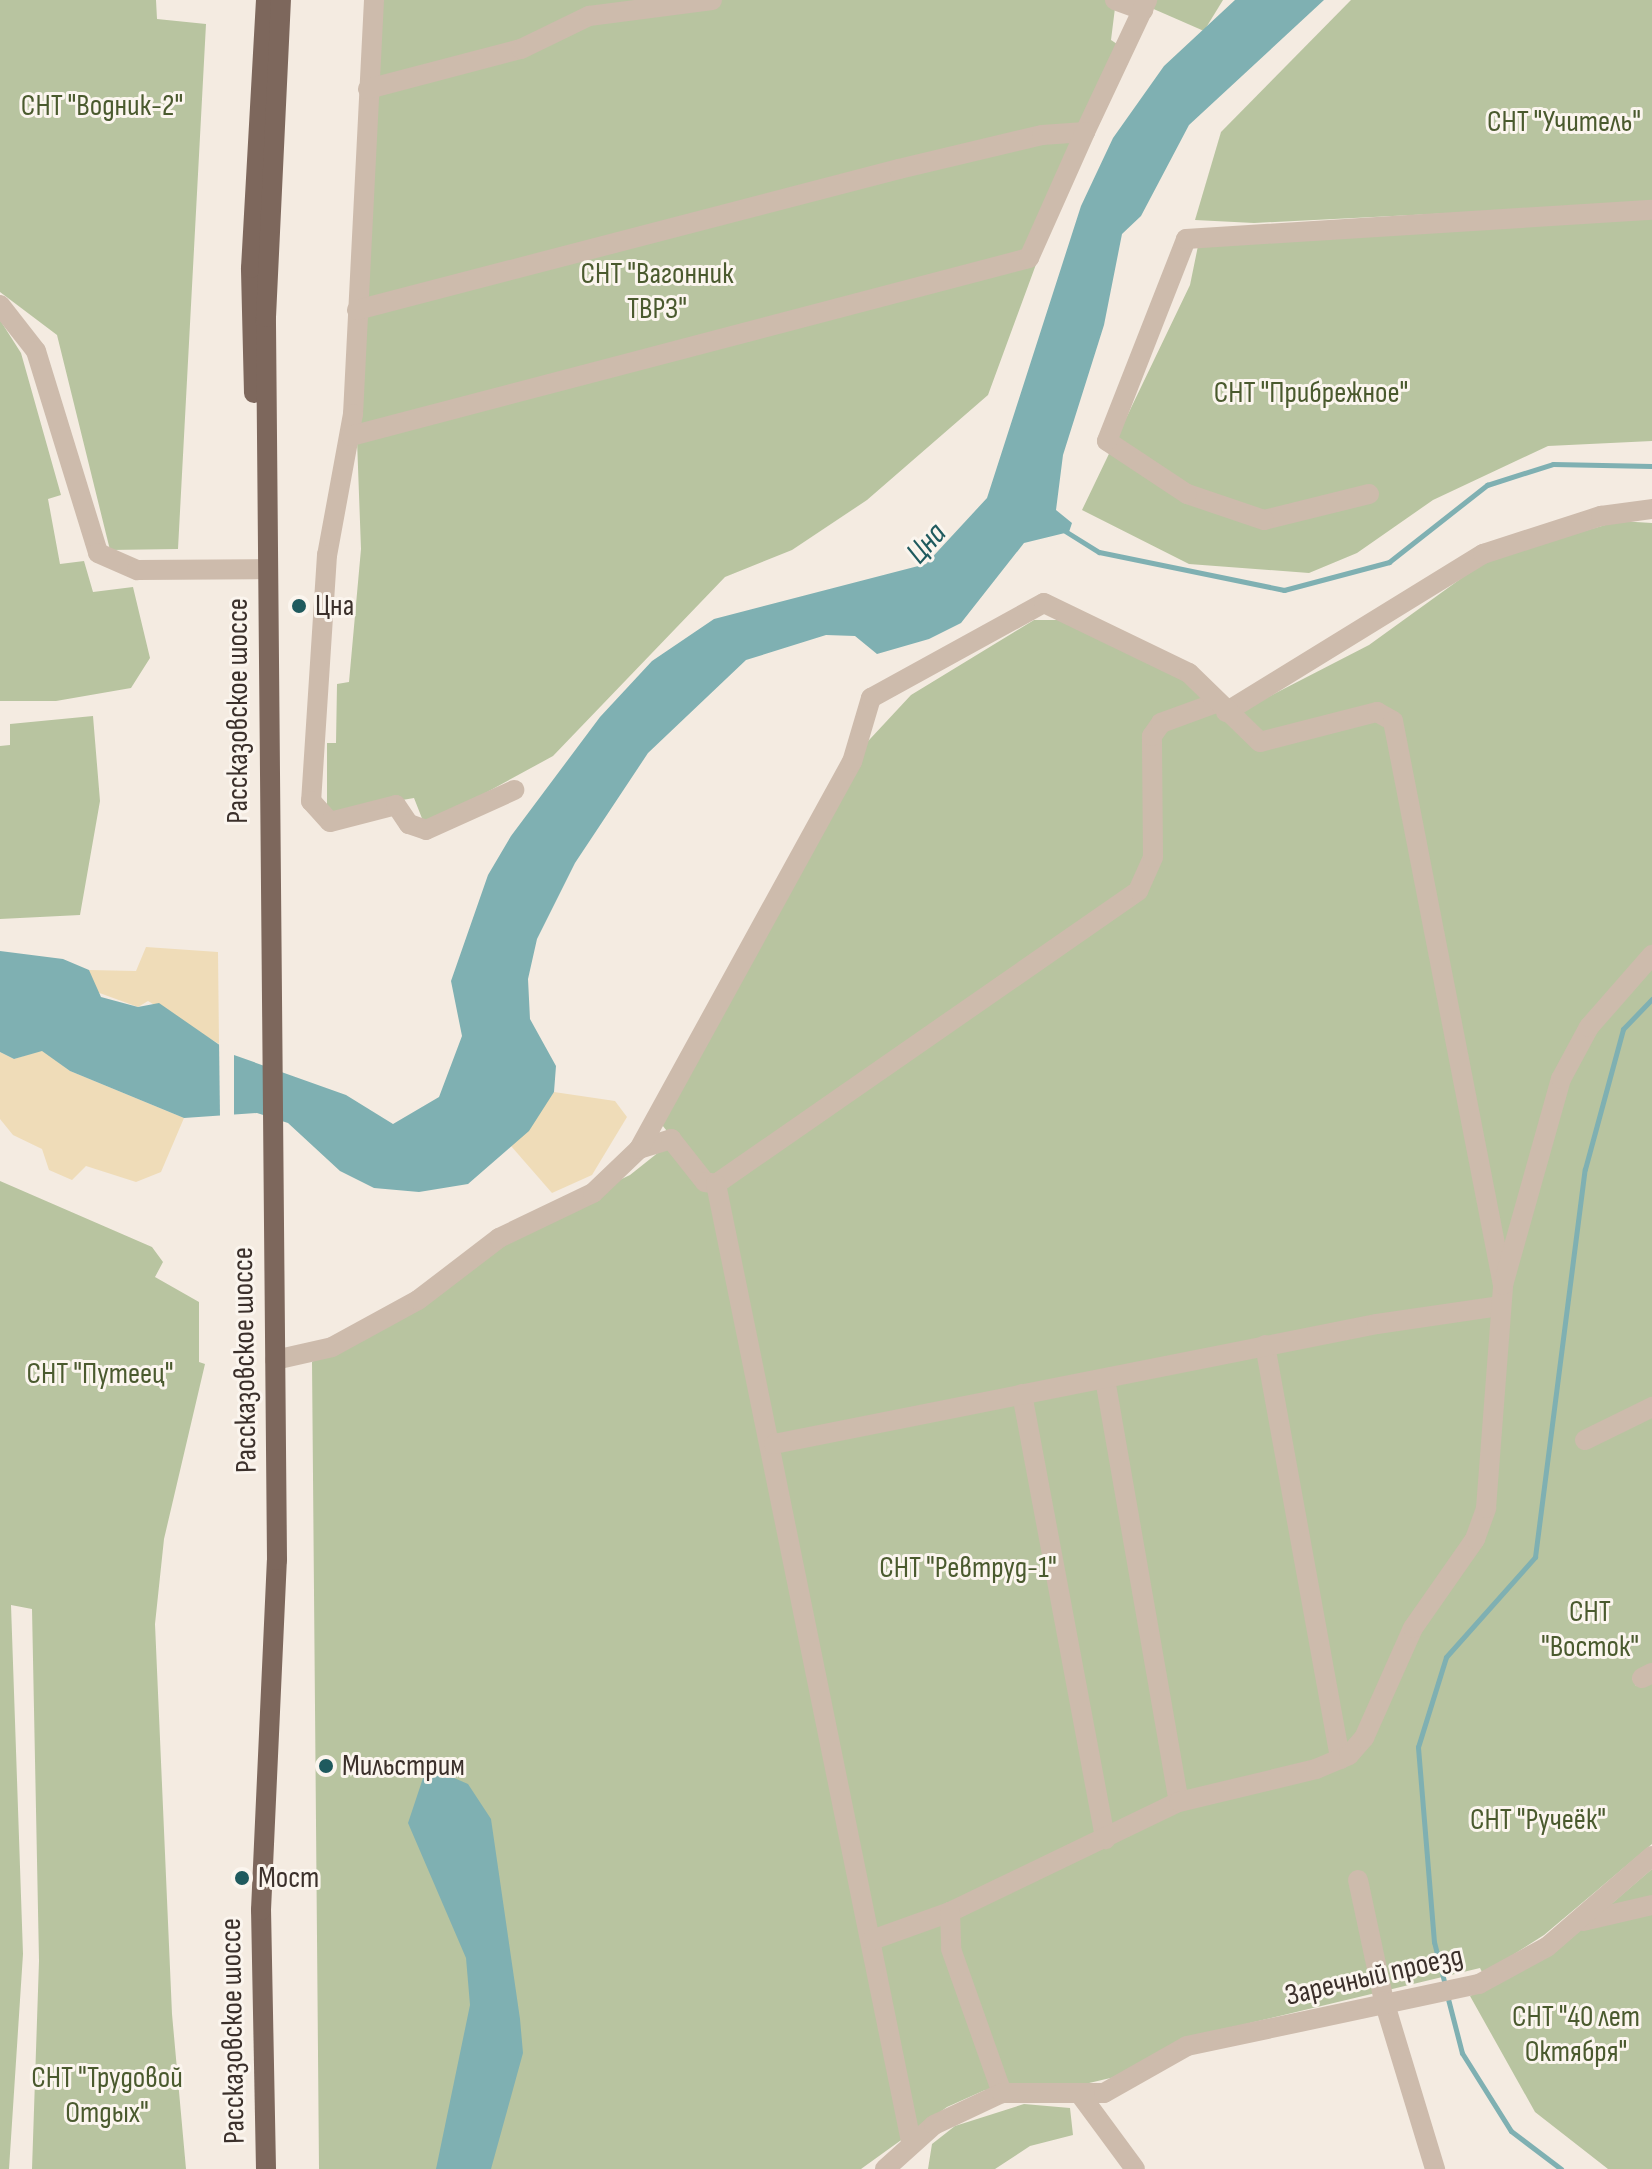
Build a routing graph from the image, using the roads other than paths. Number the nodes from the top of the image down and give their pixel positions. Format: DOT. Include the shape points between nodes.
graph roads {
  1 [pos="266,0"];
  2 [pos="281,0"];
  3 [pos="374,0"];
  4 [pos="712,0"];
  5 [pos="1115,0"];
  6 [pos="1145,5"];
  7 [pos="368,89"];
  8 [pos="1085,132"];
  9 [pos="1652,210"];
  10 [pos="0,305"];
  11 [pos="357,310"];
  12 [pos="351,436"];
  13 [pos="1369,494"];
  14 [pos="1652,509"];
  15 [pos="267,559"];
  16 [pos="1220,708"];
  17 [pos="514,790"];
  18 [pos="1652,955"];
  19 [pos="639,1149"];
  20 [pos="716,1184"];
  21 [pos="1503,1285"];
  22 [pos="1501,1306"];
  23 [pos="1265,1345"];
  24 [pos="275,1360"];
  25 [pos="1105,1379"];
  26 [pos="1022,1394"];
  27 [pos="1652,1407"];
  28 [pos="1585,1440"];
  29 [pos="774,1444"];
  30 [pos="1340,1759"];
  31 [pos="1179,1802"];
  32 [pos="1105,1839"];
  33 [pos="1652,1856"];
  34 [pos="1358,1880"];
  35 [pos="1652,1905"];
  36 [pos="950,1912"];
  37 [pos="1579,1922"];
  38 [pos="872,1940"];
  39 [pos="1384,2001"];
  40 [pos="1002,2093"];
  41 [pos="1082,2097"];
  42 [pos="911,2142"];
  43 [pos="266,2169"];
  44 [pos="885,2169"];
  45 [pos="1135,2169"];
  46 [pos="1435,2169"];
  1 -- 15 [label="main road, Рассказовское шоссе" via="250,338"];
  2 -- 15 [label="main road, Рассказовское шоссе" via="266,317"];
  3 -- 7 [label="street"];
  4 -- 7 [label="street" via="589,16 521,49"];
  5 -- 6 [label="street"];
  6 -- 8 [label="street"];
  7 -- 11 [label="street"];
  8 -- 11 [label="street" via="1042,135 899,169"];
  8 -- 12 [label="street" via="1029,258"];
  9 -- 13 [label="street" via="1186,239 1107,441 1187,494 1264,520"];
  10 -- 15 [label="street" via="36,351 98,553 137,570"];
  11 -- 12 [label="street"];
  12 -- 17 [label="street" via="327,555 311,801 330,822 396,805 409,824 426,830"];
  14 -- 16 [label="street" via="1601,516 1483,554"];
  15 -- 24 [label="main road, Рассказовское шоссе"];
  16 -- 19 [label="street" via="1189,673 1044,603 871,698 852,762"];
  16 -- 20 [label="street" via="1161,723 1152,736 1153,857 1138,891"];
  16 -- 21 [label="street" via="1260,742 1377,712 1393,721"];
  18 -- 21 [label="street" via="1589,1027 1561,1079"];
  19 -- 20 [label="street" via="671,1139 705,1182"];
  19 -- 24 [label="street" via="593,1193 499,1238 418,1300 332,1347"];
  20 -- 29 [label="street"];
  21 -- 22 [label="street"];
  22 -- 23 [label="street"];
  22 -- 30 [label="street" via="1486,1508 1475,1539 1413,1628 1368,1731"];
  23 -- 25 [label="street"];
  23 -- 30 [label="street"];
  24 -- 43 [label="main road, Рассказовское шоссе" via="277,1560 261,1910"];
  25 -- 26 [label="street"];
  25 -- 31 [label="street"];
  26 -- 29 [label="street"];
  26 -- 32 [label="street"];
  27 -- 28 [label="street"];
  29 -- 38 [label="street"];
  30 -- 31 [label="street"];
  31 -- 32 [label="street"];
  32 -- 36 [label="street"];
  33 -- 37 [label="street, Заречный проезд"];
  34 -- 39 [label="street"];
  35 -- 37 [label="street"];
  36 -- 38 [label="street"];
  36 -- 40 [label="street" via="951,1949"];
  37 -- 39 [label="street, Заречный проезд" via="1479,1984"];
  38 -- 42 [label="street"];
  39 -- 41 [label="street, Заречный проезд" via="1187,2046 1125,2083"];
  39 -- 46 [label="street"];
  40 -- 41 [label="street"];
  40 -- 42 [label="street"];
  41 -- 45 [label="street"];
  42 -- 44 [label="street"];
}
